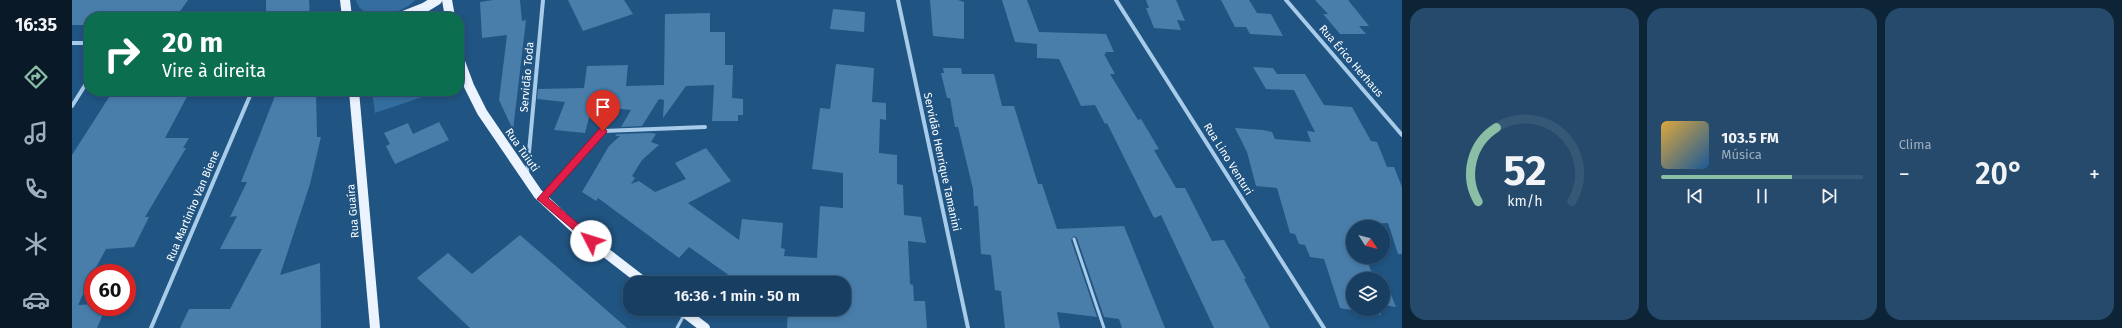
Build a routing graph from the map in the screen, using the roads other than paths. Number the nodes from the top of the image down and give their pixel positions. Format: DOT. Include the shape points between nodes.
graph roads {
  1 [pos="345,0"];
  2 [pos="436,0"];
  3 [pos="447,0"];
  4 [pos="543,0"];
  5 [pos="898,0"];
  6 [pos="1116,0"];
  7 [pos="1286,0"];
  8 [pos="346,12"];
  9 [pos="414,12"];
  10 [pos="449,12"];
  11 [pos="72,43"];
  12 [pos="84,43"];
  13 [pos="464,74"];
  14 [pos="84,87"];
  15 [pos="250,96"];
  16 [pos="354,96"];
  17 [pos="72,106"];
  18 [pos="705,127"];
  19 [pos="1402,135"];
  20 [pos="527,180"];
  21 [pos="542,199"];
  22 [pos="1074,239"];
  23 [pos="636,276"];
  24 [pos="681,316"];
  25 [pos="689,316"];
  26 [pos="151,328"];
  27 [pos="375,328"];
  28 [pos="677,328"];
  29 [pos="705,328"];
  30 [pos="968,328"];
  31 [pos="1104,328"];
  32 [pos="1324,328"];
  1 -- 8 [label="main road"];
  2 -- 9 [label="main road"];
  3 -- 10 [label="main road"];
  4 -- 20 [label="street, Servidão Toda"];
  5 -- 30 [label="street, Servidão Henrique Tamanini"];
  6 -- 32 [label="street, Rua Lino Venturi"];
  7 -- 19 [label="street, Rua Érico Herhaus"];
  11 -- 12 [label="street"];
  13 -- 20 [label="main road, Rua Tuiuti" via="477,104"];
  14 -- 17 [label="street"];
  15 -- 26 [label="street, Rua Martinho Van Biene"];
  16 -- 27 [label="main road, Rua Guaíra"];
  18 -- 21 [label="street" via="603,131"];
  20 -- 21 [label="main road, Rua Tuiuti"];
  21 -- 23 [label="main road, Rua Tuiuti"];
  22 -- 31 [label="lane"];
  24 -- 28 [label="lane"];
  25 -- 29 [label="main road"];
}
